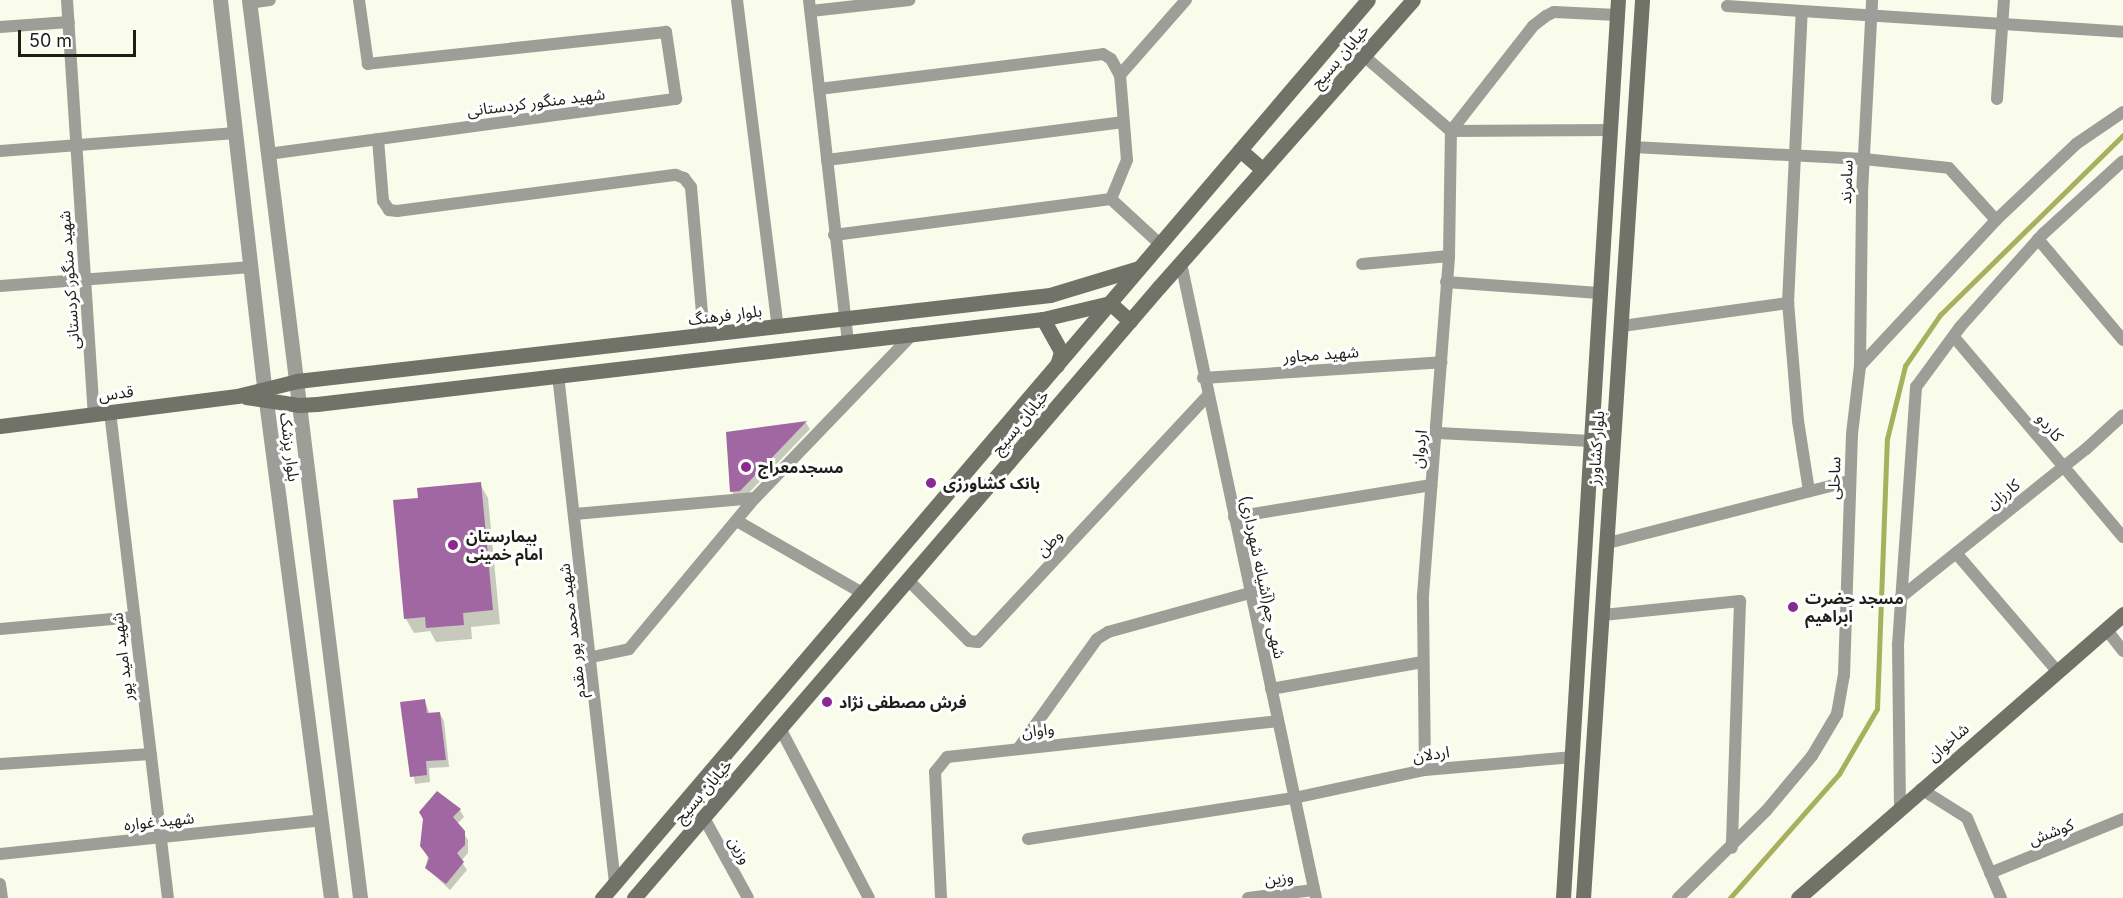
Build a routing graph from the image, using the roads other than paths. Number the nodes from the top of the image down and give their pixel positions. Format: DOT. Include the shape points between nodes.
graph roads {
  1 [pos="67,0"];
  2 [pos="220,0"];
  3 [pos="270,0"];
  4 [pos="359,0"];
  5 [pos="737,0"];
  6 [pos="909,0"];
  7 [pos="1186,0"];
  8 [pos="1368,0"];
  9 [pos="1413,0"];
  10 [pos="1642,0"];
  11 [pos="1872,0"];
  12 [pos="2004,0"];
  13 [pos="249,1"];
  14 [pos="810,6"];
  15 [pos="1727,6"];
  16 [pos="1618,8"];
  17 [pos="1802,11"];
  18 [pos="1871,18"];
  19 [pos="69,22"];
  20 [pos="2002,25"];
  21 [pos="0,27"];
  22 [pos="2123,32"];
  23 [pos="1364,56"];
  24 [pos="1120,75"];
  25 [pos="819,89"];
  26 [pos="1997,99"];
  27 [pos="2123,112"];
  28 [pos="1124,122"];
  29 [pos="1611,130"];
  30 [pos="1451,131"];
  31 [pos="235,133"];
  32 [pos="378,139"];
  33 [pos="77,145"];
  34 [pos="1633,147"];
  35 [pos="1240,150"];
  36 [pos="0,151"];
  37 [pos="268,154"];
  38 [pos="1794,156"];
  39 [pos="1864,159"];
  40 [pos="827,160"];
  41 [pos="2123,161"];
  42 [pos="1263,170"];
  43 [pos="1111,199"];
  44 [pos="1996,220"];
  45 [pos="834,235"];
  46 [pos="2038,239"];
  47 [pos="1160,244"];
  48 [pos="1449,256"];
  49 [pos="1181,263"];
  50 [pos="1362,264"];
  51 [pos="251,267"];
  52 [pos="1139,268"];
  53 [pos="86,280"];
  54 [pos="1446,282"];
  55 [pos="0,286"];
  56 [pos="1599,293"];
  57 [pos="1050,295"];
  58 [pos="1110,303"];
  59 [pos="1788,303"];
  60 [pos="1048,318"];
  61 [pos="844,320"];
  62 [pos="1130,321"];
  63 [pos="1622,326"];
  64 [pos="778,327"];
  65 [pos="914,333"];
  66 [pos="704,336"];
  67 [pos="1954,337"];
  68 [pos="2123,340"];
  69 [pos="848,341"];
  70 [pos="1441,362"];
  71 [pos="1057,365"];
  72 [pos="1860,366"];
  73 [pos="558,375"];
  74 [pos="1203,378"];
  75 [pos="297,381"];
  76 [pos="266,395"];
  77 [pos="1208,396"];
  78 [pos="299,405"];
  79 [pos="110,412"];
  80 [pos="94,414"];
  81 [pos="2123,415"];
  82 [pos="0,426"];
  83 [pos="1438,433"];
  84 [pos="1591,441"];
  85 [pos="2063,468"];
  86 [pos="1850,481"];
  87 [pos="1431,485"];
  88 [pos="1809,491"];
  89 [pos="755,498"];
  90 [pos="575,514"];
  91 [pos="1234,518"];
  92 [pos="737,521"];
  93 [pos="2123,537"];
  94 [pos="1608,543"];
  95 [pos="1956,553"];
  96 [pos="909,581"];
  97 [pos="1250,592"];
  98 [pos="862,593"];
  99 [pos="1901,597"];
  100 [pos="2123,614"];
  101 [pos="1603,615"];
  102 [pos="134,617"];
  103 [pos="0,628"];
  104 [pos="2106,629"];
  105 [pos="2123,651"];
  106 [pos="592,657"];
  107 [pos="1423,662"];
  108 [pos="2057,671"];
  109 [pos="1271,689"];
  110 [pos="1278,721"];
  111 [pos="780,728"];
  112 [pos="1018,749"];
  113 [pos="151,754"];
  114 [pos="1573,757"];
  115 [pos="0,764"];
  116 [pos="1425,770"];
  117 [pos="1921,789"];
  118 [pos="1294,798"];
  119 [pos="1900,808"];
  120 [pos="704,818"];
  121 [pos="2123,819"];
  122 [pos="321,820"];
  123 [pos="160,837"];
  124 [pos="1028,838"];
  125 [pos="1731,848"];
  126 [pos="0,854"];
  127 [pos="1990,873"];
  128 [pos="615,883"];
  129 [pos="0,884"];
  130 [pos="646,892"];
  131 [pos="1315,894"];
  132 [pos="2,898"];
  133 [pos="168,898"];
  134 [pos="331,898"];
  135 [pos="360,898"];
  136 [pos="602,898"];
  137 [pos="634,898"];
  138 [pos="748,898"];
  139 [pos="869,898"];
  140 [pos="941,898"];
  141 [pos="1248,898"];
  142 [pos="1563,898"];
  143 [pos="1583,898"];
  144 [pos="1678,898"];
  145 [pos="1798,898"];
  146 [pos="2001,898"];
  1 -- 19 [label="street, شهید منگور کردستانی"];
  2 -- 31 [label="street, بلوار پزشک"];
  3 -- 13 [label="street"];
  4 -- 32 [label="street, شهید منگور کردستانی" via="368,64 666,32 678,92 676,99 669,102"];
  5 -- 64 [label="street"];
  6 -- 14 [label="street"];
  7 -- 24 [label="street"];
  8 -- 35 [label="main road, خیابان بسیج"];
  9 -- 23 [label="main road, خیابان بسیج"];
  10 -- 34 [label="main road, بلوار کشاورز"];
  11 -- 18 [label="street, سامرند"];
  12 -- 20 [label="street"];
  13 -- 37 [label="street, بلوار پزشک"];
  14 -- 25 [label="street"];
  15 -- 17 [label="street"];
  16 -- 29 [label="main road, بلوار کشاورز"];
  16 -- 30 [label="street" via="1554,12 1546,16 1533,26"];
  17 -- 18 [label="street"];
  17 -- 38 [label="street"];
  18 -- 20 [label="street"];
  18 -- 39 [label="street, سامرند"];
  19 -- 21 [label="street"];
  19 -- 33 [label="street, شهید منگور کردستانی"];
  20 -- 22 [label="street"];
  20 -- 26 [label="street"];
  23 -- 30 [label="street"];
  23 -- 42 [label="main road, خیابان بسیج"];
  24 -- 25 [label="street" via="1111,59 1090,54"];
  24 -- 28 [label="street"];
  25 -- 40 [label="street"];
  27 -- 44 [label="street" via="2076,144"];
  28 -- 40 [label="street"];
  28 -- 43 [label="street" via="1127,160"];
  29 -- 30 [label="street"];
  29 -- 56 [label="main road, بلوار کشاورز"];
  30 -- 48 [label="street, اردوان"];
  31 -- 33 [label="street"];
  31 -- 51 [label="street, بلوار پزشک"];
  32 -- 37 [label="street, شهید منگور کردستانی"];
  32 -- 66 [label="street" via="383,201 389,210 397,212 684,178 692,187"];
  33 -- 36 [label="street"];
  33 -- 53 [label="street, شهید منگور کردستانی"];
  34 -- 38 [label="street"];
  34 -- 63 [label="main road, بلوار کشاورز"];
  35 -- 42 [label="main road"];
  35 -- 47 [label="main road, خیابان بسیج"];
  37 -- 75 [label="street, بلوار پزشک"];
  38 -- 39 [label="street"];
  38 -- 59 [label="street"];
  39 -- 44 [label="street" via="1949,168"];
  39 -- 72 [label="street, سامرند"];
  40 -- 45 [label="street"];
  41 -- 46 [label="street"];
  42 -- 49 [label="main road, خیابان بسیج"];
  43 -- 45 [label="street"];
  43 -- 47 [label="street"];
  44 -- 72 [label="street"];
  45 -- 61 [label="street"];
  46 -- 67 [label="street"];
  46 -- 68 [label="street"];
  47 -- 52 [label="main road, خیابان بسیج"];
  48 -- 50 [label="street"];
  48 -- 54 [label="street, اردوان"];
  49 -- 62 [label="main road, خیابان بسیج"];
  49 -- 74 [label="street, شهی چم(آشیانه شهرداری)"];
  51 -- 53 [label="street"];
  51 -- 76 [label="street, بلوار پزشک"];
  52 -- 57 [label="main road, بلوار فرهنگ"];
  52 -- 58 [label="main road, خیابان بسیج"];
  53 -- 55 [label="street"];
  53 -- 80 [label="street, شهید منگور کردستانی"];
  54 -- 56 [label="street"];
  54 -- 70 [label="street, اردوان"];
  56 -- 84 [label="main road, بلوار کشاورز"];
  57 -- 60 [label="main road"];
  57 -- 61 [label="main road, بلوار فرهنگ"];
  58 -- 60 [label="main road"];
  58 -- 62 [label="main road"];
  58 -- 71 [label="main road, خیابان بسیج"];
  59 -- 63 [label="street"];
  59 -- 88 [label="street" via="1798,421"];
  60 -- 65 [label="main road"];
  60 -- 71 [label="main road" via="1061,352"];
  61 -- 64 [label="main road, بلوار فرهنگ"];
  61 -- 69 [label="street"];
  62 -- 96 [label="main road, خیابان بسیج"];
  63 -- 94 [label="main road, بلوار کشاورز"];
  64 -- 66 [label="main road, بلوار فرهنگ"];
  65 -- 69 [label="main road"];
  65 -- 89 [label="street"];
  66 -- 75 [label="main road, بلوار فرهنگ"];
  67 -- 85 [label="street, کاردو"];
  67 -- 99 [label="street" via="1916,387"];
  69 -- 73 [label="main road"];
  70 -- 74 [label="street, شهید مجاور"];
  70 -- 83 [label="street, اردوان"];
  71 -- 98 [label="main road, خیابان بسیج"];
  72 -- 86 [label="street, ساحلی"];
  73 -- 78 [label="main road"];
  73 -- 90 [label="street, شهید محمد پور مقدم"];
  74 -- 77 [label="street, شهی چم(آشیانه شهرداری)"];
  75 -- 76 [label="main road, بلوار فرهنگ"];
  75 -- 78 [label="street, بلوار پزشک"];
  76 -- 78 [label="main road"];
  76 -- 79 [label="main road, قدس"];
  76 -- 122 [label="street, بلوار پزشک"];
  77 -- 91 [label="street, شهی چم(آشیانه شهرداری)"];
  77 -- 96 [label="street, وطن" via="978,642 969,641"];
  78 -- 135 [label="street, بلوار پزشک"];
  79 -- 80 [label="main road, قدس"];
  79 -- 102 [label="street, شهید امید پور"];
  80 -- 82 [label="main road, قدس"];
  81 -- 85 [label="street, کارزان"];
  83 -- 84 [label="street"];
  83 -- 87 [label="street, اردوان"];
  84 -- 114 [label="main road, بلوار کشاورز"];
  85 -- 93 [label="street, کاردو"];
  85 -- 95 [label="street, کارزان"];
  86 -- 88 [label="street"];
  86 -- 125 [label="street, ساحلی" via="1844,675 1837,714 1812,756"];
  87 -- 91 [label="street"];
  87 -- 107 [label="street, اردوان" via="1423,595"];
  88 -- 94 [label="street"];
  89 -- 90 [label="street"];
  89 -- 92 [label="street"];
  90 -- 106 [label="street, شهید محمد پور مقدم"];
  91 -- 97 [label="street, شهی چم(آشیانه شهرداری)"];
  92 -- 98 [label="street"];
  92 -- 106 [label="street" via="629,649"];
  94 -- 101 [label="main road, بلوار کشاورز"];
  95 -- 99 [label="street, کارزان"];
  95 -- 108 [label="street"];
  96 -- 111 [label="main road, خیابان بسیج"];
  97 -- 109 [label="street, شهی چم(آشیانه شهرداری)"];
  97 -- 112 [label="street" via="1108,632 1097,639"];
  98 -- 128 [label="main road, خیابان بسیج"];
  99 -- 119 [label="street"];
  100 -- 104 [label="main road, شاخوان"];
  101 -- 125 [label="street" via="1740,602"];
  101 -- 143 [label="main road, بلوار کشاورز"];
  102 -- 103 [label="street"];
  102 -- 113 [label="street, شهید امید پور"];
  104 -- 105 [label="street"];
  104 -- 108 [label="main road, شاخوان"];
  106 -- 128 [label="street, شهید محمد پور مقدم"];
  107 -- 109 [label="street"];
  107 -- 116 [label="street, اردوان"];
  108 -- 117 [label="main road, شاخوان"];
  109 -- 110 [label="street, شهی چم(آشیانه شهرداری)"];
  110 -- 112 [label="street, واوان"];
  110 -- 118 [label="street, شهی چم(آشیانه شهرداری)"];
  111 -- 120 [label="main road, خیابان بسیج"];
  111 -- 139 [label="street"];
  112 -- 140 [label="street, واوان" via="947,757 938,763 935,772"];
  113 -- 115 [label="street"];
  113 -- 123 [label="street, شهید امید پور"];
  114 -- 116 [label="street, اردلان"];
  114 -- 142 [label="main road, بلوار کشاورز"];
  116 -- 118 [label="street, اردلان"];
  117 -- 119 [label="main road, شاخوان"];
  117 -- 127 [label="street" via="1967,818"];
  118 -- 124 [label="street, اردلان"];
  118 -- 131 [label="street, شهی چم(آشیانه شهرداری)"];
  119 -- 145 [label="main road, شاخوان"];
  120 -- 130 [label="main road, خیابان بسیج"];
  120 -- 138 [label="street, وزین"];
  121 -- 127 [label="street, کوشش"];
  122 -- 123 [label="street, شهید غواره"];
  122 -- 134 [label="street, بلوار پزشک"];
  123 -- 126 [label="street, شهید غواره"];
  123 -- 133 [label="street, شهید امید پور"];
  125 -- 144 [label="street, ساحلی"];
  127 -- 146 [label="street"];
  128 -- 136 [label="main road, خیابان بسیج"];
  129 -- 132 [label="street"];
  130 -- 137 [label="main road, خیابان بسیج"];
  131 -- 141 [label="street, وزین"];
}
